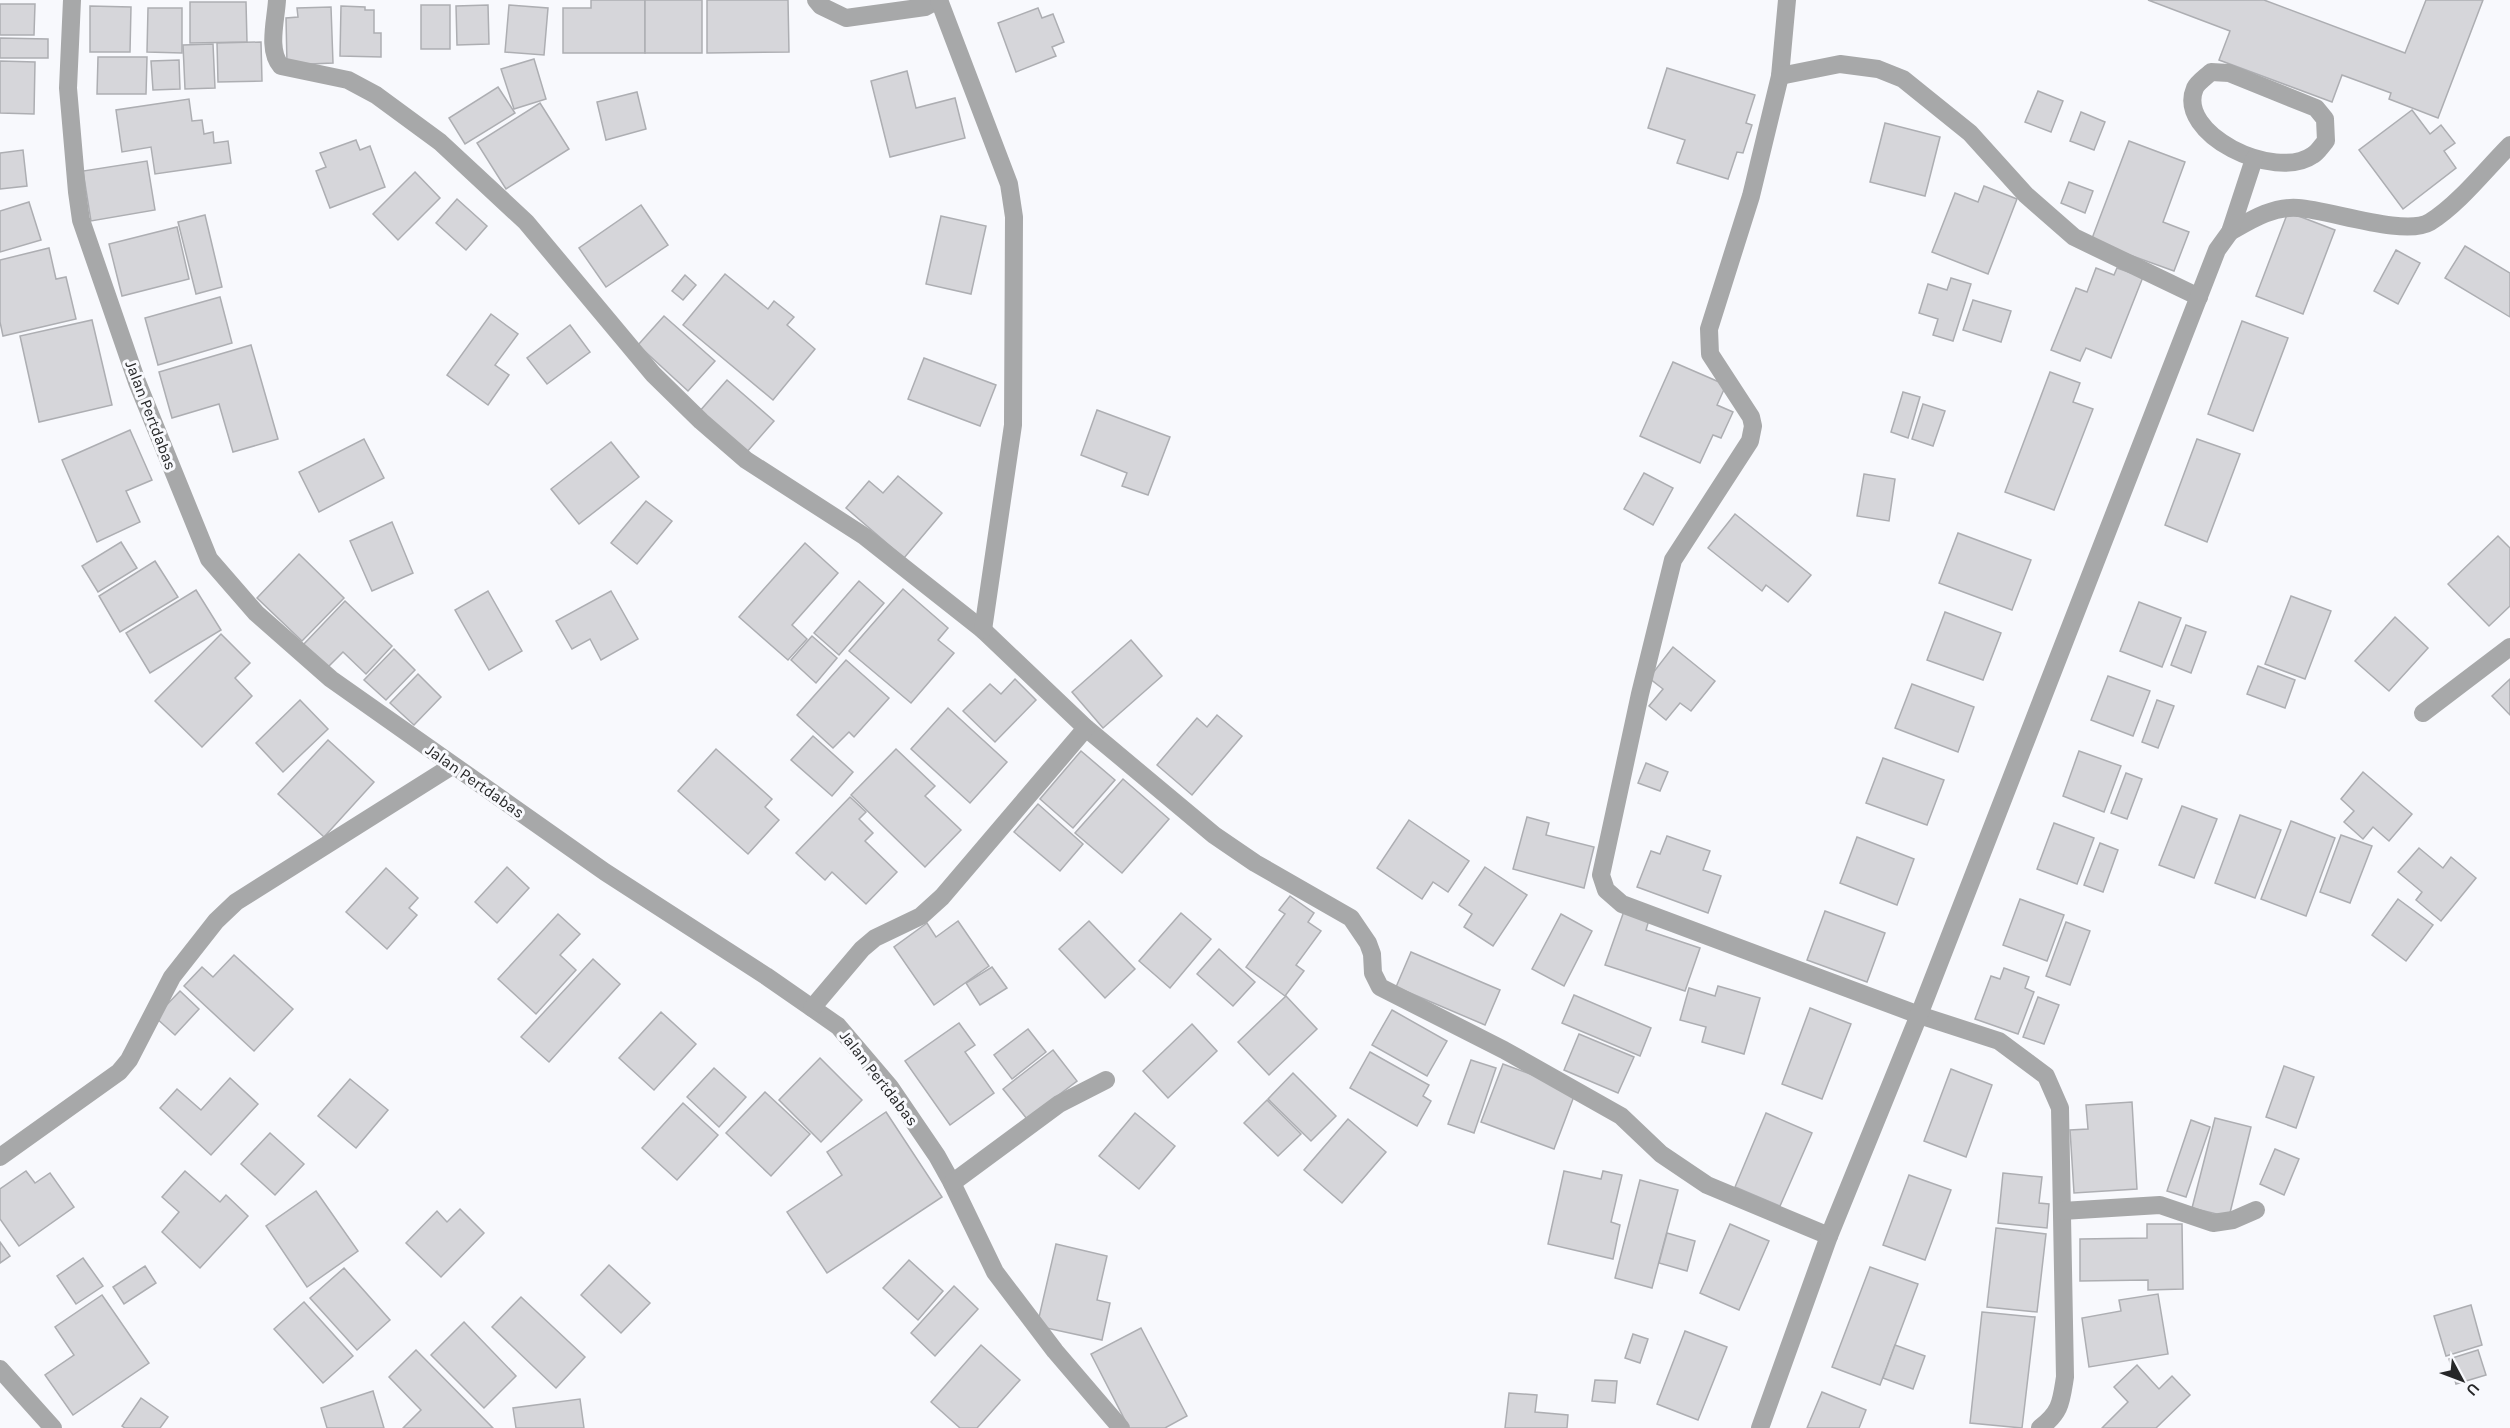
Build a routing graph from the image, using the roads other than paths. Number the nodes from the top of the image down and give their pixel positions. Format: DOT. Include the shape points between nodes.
graph roads {
  1 [pos="72,0"];
  2 [pos="278,0"];
  3 [pos="816,0"];
  4 [pos="939,0"];
  5 [pos="1787,0"];
  6 [pos="1780,76"];
  7 [pos="2510,145"];
  8 [pos="2254,159"];
  9 [pos="2230,232"];
  10 [pos="2199,297"];
  11 [pos="983,630"];
  12 [pos="2510,647"];
  13 [pos="2423,712"];
  14 [pos="1086,728"];
  15 [pos="452,766"];
  16 [pos="812,1008"];
  17 [pos="1919,1015"];
  18 [pos="1106,1080"];
  19 [pos="0,1158"];
  20 [pos="952,1183"];
  21 [pos="2256,1210"];
  22 [pos="2062,1211"];
  23 [pos="1828,1236"];
  24 [pos="0,1369"];
  25 [pos="53,1428"];
  26 [pos="1121,1428"];
  27 [pos="1760,1428"];
  28 [pos="2040,1428"];
  1 -- 15 [label="street, Jalan Pertdabas" via="68,88 81,220 137,382 209,559 256,613 331,680"];
  2 -- 11 [label="street" via="274,50 281,66 348,80 376,95 440,142 526,222 652,375 701,421 746,460 864,536"];
  3 -- 4 [label="street" via="846,18 925,7"];
  4 -- 11 [label="street" via="1009,184 1014,217 1014,425"];
  5 -- 6 [label="street"];
  6 -- 10 [label="street" via="1840,64 1878,69 1903,79 1970,133 2026,195 2074,237"];
  6 -- 17 [label="street" via="1750,196 1709,329 1710,354 1751,417 1752,433 1673,560 1601,875 1606,891 1622,904"];
  7 -- 9 [label="street" via="2428,223 2409,228 2297,208 2274,210"];
  8 -- 8 [label="street" via="2221,142 2200,124 2193,100 2195,88 2211,72 2229,73 2316,108 2325,119 2326,141 2313,155 2281,164"];
  8 -- 9 [label="street"];
  9 -- 10 [label="street" via="2217,250"];
  10 -- 17 [label="street"];
  11 -- 14 [label="street"];
  12 -- 13 [label="street"];
  14 -- 16 [label="street" via="942,897 921,916 874,938"];
  14 -- 23 [label="street" via="1215,835 1255,863 1351,918 1368,943 1373,973 1380,987 1504,1050 1620,1116 1661,1154 1707,1185"];
  15 -- 16 [label="street, Jalan Pertdabas"];
  15 -- 19 [label="street" via="236,902 172,977 119,1072"];
  16 -- 20 [label="street, Jalan Pertdabas" via="838,1026 890,1088"];
  17 -- 22 [label="street" via="2000,1041 2046,1076 2060,1108"];
  17 -- 23 [label="street"];
  18 -- 20 [label="street" via="1059,1104"];
  20 -- 26 [label="street, Jalan Pertdabas" via="995,1272 1054,1351"];
  21 -- 22 [label="street" via="2213,1223 2160,1205"];
  22 -- 28 [label="street" via="2065,1377 2061,1403 2053,1418"];
  23 -- 27 [label="street"];
  24 -- 25 [label="street"];
}
